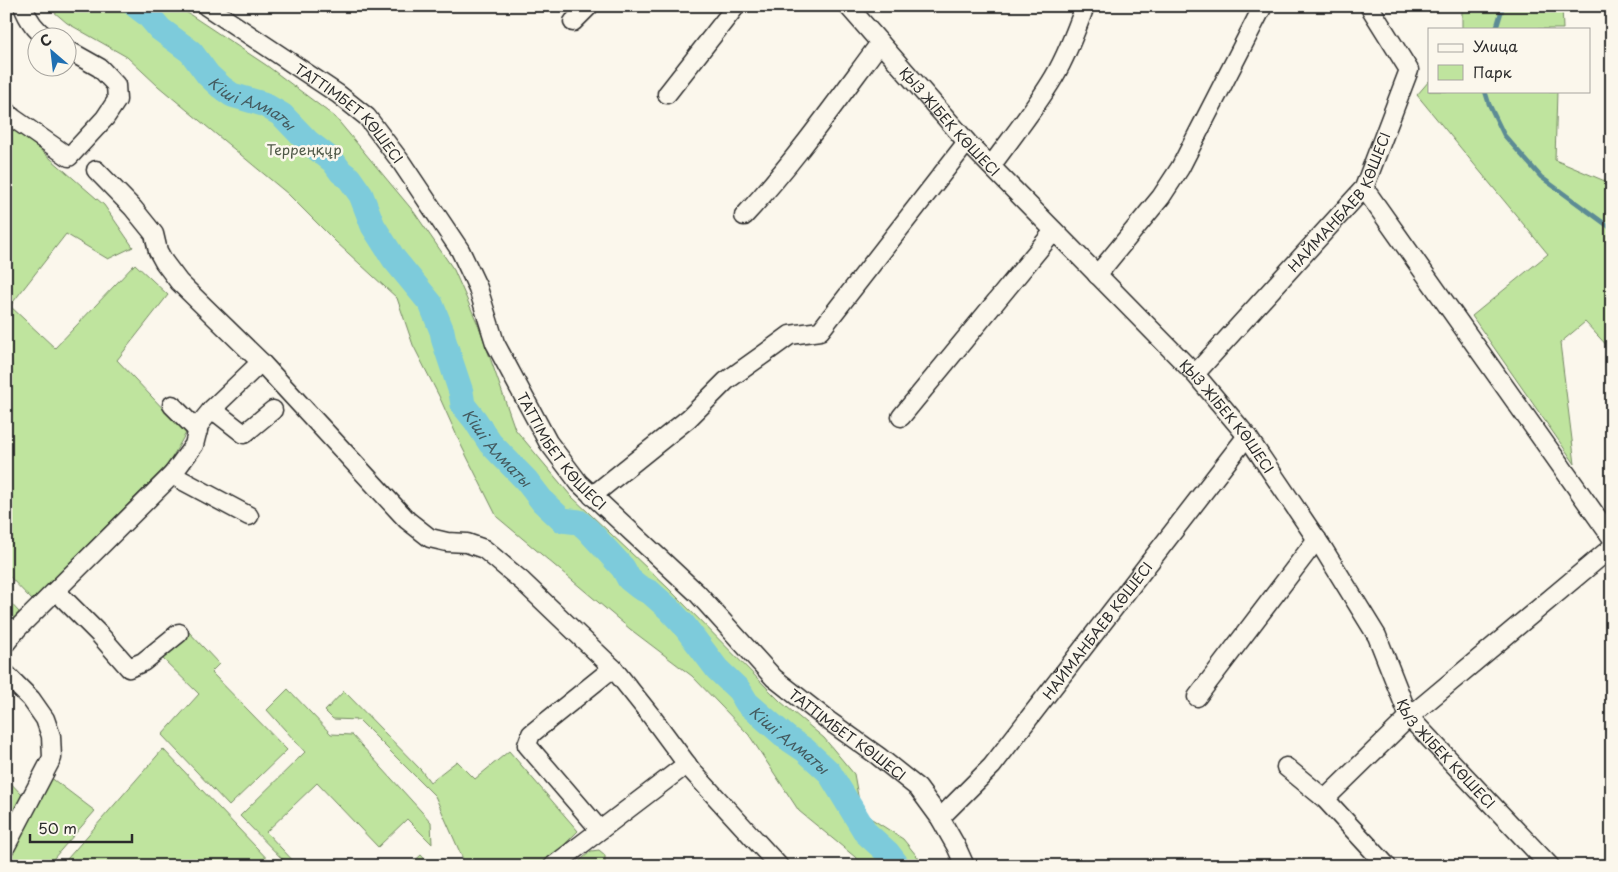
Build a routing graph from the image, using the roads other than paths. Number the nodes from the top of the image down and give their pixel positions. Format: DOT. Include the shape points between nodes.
graph roads {
  1 [pos="23,6"];
  2 [pos="206,6"];
  3 [pos="589,6"];
  4 [pos="736,6"];
  5 [pos="848,6"];
  6 [pos="1085,6"];
  7 [pos="1264,6"];
  8 [pos="1370,6"];
  9 [pos="573,22"];
  10 [pos="35,28"];
  11 [pos="880,43"];
  12 [pos="78,56"];
  13 [pos="667,94"];
  14 [pos="6,111"];
  15 [pos="967,142"];
  16 [pos="991,166"];
  17 [pos="96,170"];
  18 [pos="1364,188"];
  19 [pos="744,216"];
  20 [pos="1054,231"];
  21 [pos="1097,275"];
  22 [pos="261,362"];
  23 [pos="1196,374"];
  24 [pos="172,405"];
  25 [pos="212,409"];
  26 [pos="273,410"];
  27 [pos="901,417"];
  28 [pos="198,431"];
  29 [pos="1248,436"];
  30 [pos="172,475"];
  31 [pos="592,496"];
  32 [pos="249,516"];
  33 [pos="1612,538"];
  34 [pos="1317,540"];
  35 [pos="1612,547"];
  36 [pos="56,591"];
  37 [pos="178,633"];
  38 [pos="6,643"];
  39 [pos="613,668"];
  40 [pos="6,674"];
  41 [pos="1196,697"];
  42 [pos="1410,717"];
  43 [pos="687,764"];
  44 [pos="1286,767"];
  45 [pos="1325,799"];
  46 [pos="940,818"];
  47 [pos="600,830"];
  48 [pos="6,846"];
  49 [pos="553,866"];
  50 [pos="779,866"];
  51 [pos="965,866"];
  52 [pos="1387,866"];
  53 [pos="1550,866"];
  1 -- 10 [label="street"];
  2 -- 31 [label="street, ТАТТІМБЕТ КӨШЕСІ" via="367,117 460,250 478,288 495,343 517,386 548,442"];
  3 -- 9 [label="street"];
  4 -- 13 [label="street"];
  5 -- 11 [label="street, ҚЫЗ ЖІБЕК КӨШЕСІ"];
  6 -- 16 [label="street" via="1054,77"];
  7 -- 21 [label="street" via="1180,168 1161,197"];
  8 -- 18 [label="street, НАЙМАНБАЕВ КӨШЕСІ" via="1409,70"];
  11 -- 15 [label="street, ҚЫЗ ЖІБЕК КӨШЕСІ"];
  11 -- 19 [label="street" via="808,140"];
  12 -- 14 [label="street" via="100,68 116,86 117,100 70,156"];
  15 -- 16 [label="street, ҚЫЗ ЖІБЕК КӨШЕСІ"];
  15 -- 31 [label="street" via="820,331 790,335 726,382 689,418"];
  16 -- 20 [label="street, ҚЫЗ ЖІБЕК КӨШЕСІ"];
  17 -- 22 [label="street" via="154,234 158,252 179,282"];
  18 -- 23 [label="street, НАЙМАНБАЕВ КӨШЕСІ"];
  18 -- 33 [label="street"];
  20 -- 21 [label="street, ҚЫЗ ЖІБЕК КӨШЕСІ"];
  20 -- 27 [label="street"];
  21 -- 23 [label="street, ҚЫЗ ЖІБЕК КӨШЕСІ"];
  22 -- 25 [label="street"];
  22 -- 39 [label="street" via="407,520 430,538 467,543 484,550 522,581"];
  23 -- 29 [label="street, ҚЫЗ ЖІБЕК КӨШЕСІ"];
  24 -- 28 [label="street"];
  25 -- 26 [label="street" via="244,434"];
  25 -- 28 [label="street"];
  28 -- 30 [label="street" via="194,445"];
  29 -- 34 [label="street, ҚЫЗ ЖІБЕК КӨШЕСІ"];
  29 -- 46 [label="street, НАЙМАНБАЕВ КӨШЕСІ" via="992,766"];
  30 -- 32 [label="street"];
  30 -- 36 [label="street"];
  31 -- 46 [label="street, ТАТТІМБЕТ КӨШЕСІ" via="697,593 774,678 918,788"];
  34 -- 41 [label="street"];
  34 -- 42 [label="street, ҚЫЗ ЖІБЕК КӨШЕСІ" via="1377,636"];
  35 -- 42 [label="street"];
  36 -- 37 [label="street" via="129,668 143,662"];
  36 -- 38 [label="street"];
  39 -- 43 [label="street"];
  39 -- 47 [label="street" via="531,734 527,745"];
  40 -- 48 [label="street" via="31,699 45,719 51,736 52,758"];
  42 -- 45 [label="street"];
  42 -- 53 [label="street, ҚЫЗ ЖІБЕК КӨШЕСІ"];
  43 -- 47 [label="street"];
  43 -- 50 [label="street"];
  44 -- 45 [label="street"];
  45 -- 52 [label="street"];
  46 -- 51 [label="street, ТАТТІМБЕТ КӨШЕСІ"];
  47 -- 49 [label="street"];
}
